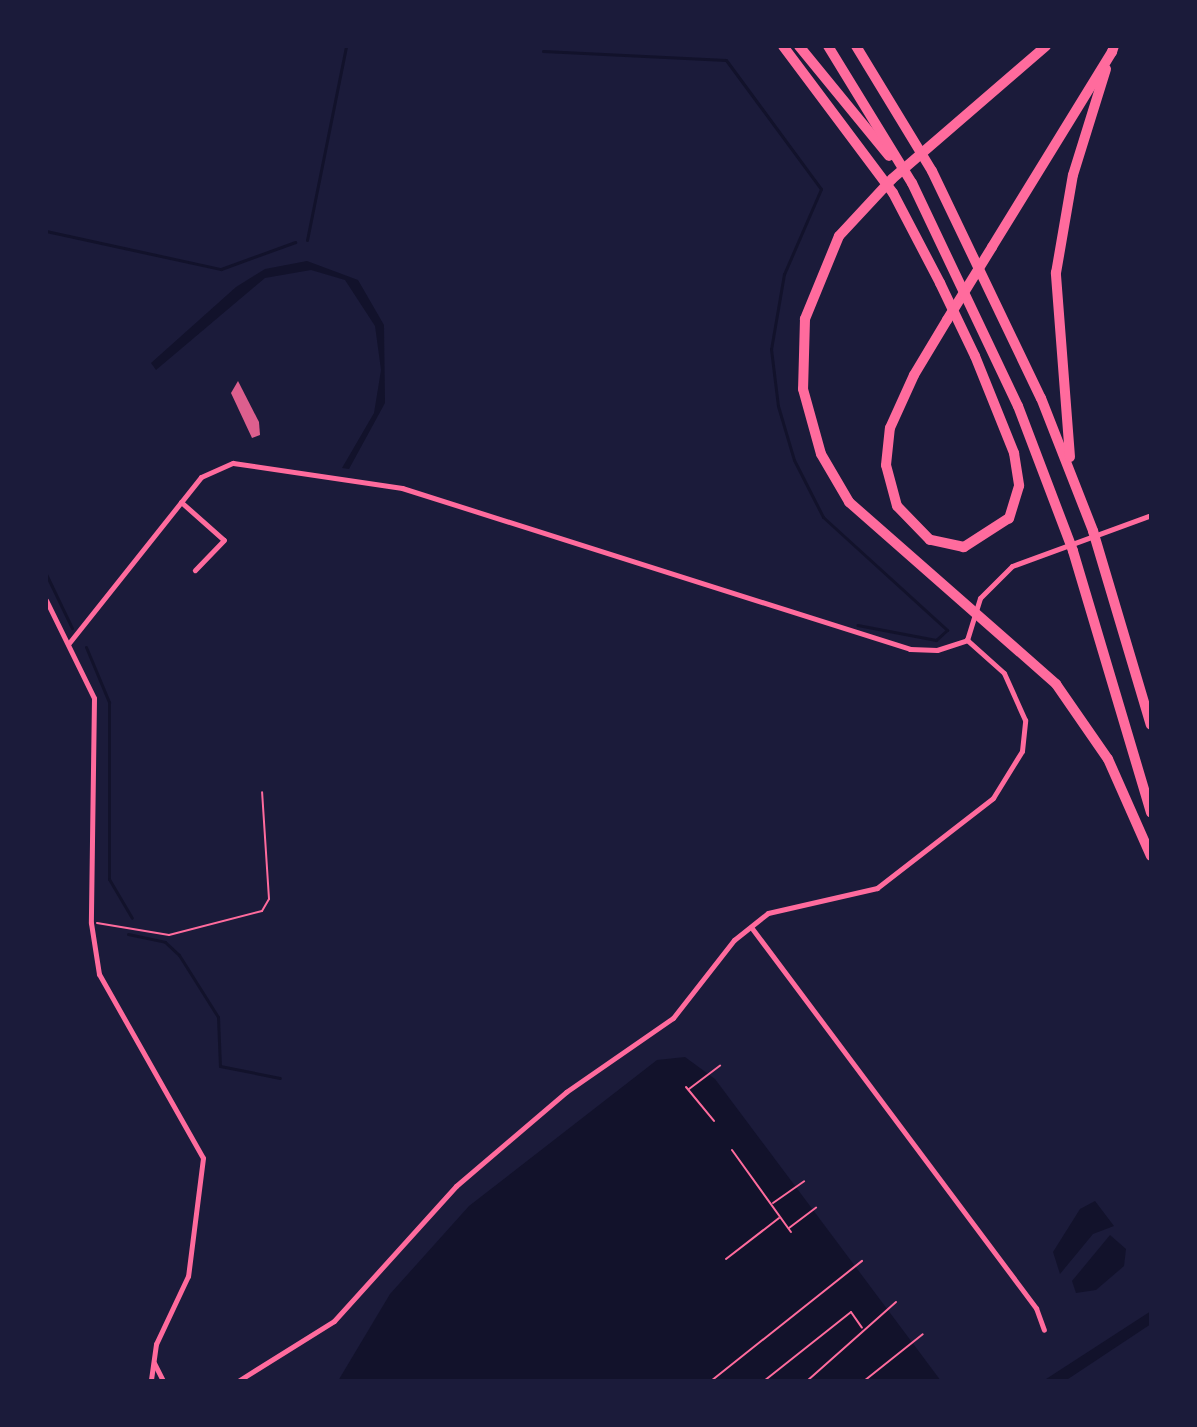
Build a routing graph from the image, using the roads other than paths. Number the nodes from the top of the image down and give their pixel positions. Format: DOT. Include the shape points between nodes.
graph roads {
  1 [pos="783,46"];
  2 [pos="799,46"];
  3 [pos="828,46"];
  4 [pos="858,46"];
  5 [pos="1046,46"];
  6 [pos="1113,49"];
  7 [pos="912,183"];
  8 [pos="1075,482"];
  9 [pos="181,502"];
  10 [pos="1151,515"];
  11 [pos="195,570"];
  12 [pos="46,600"];
  13 [pos="967,640"];
  14 [pos="69,643"];
  15 [pos="1151,725"];
  16 [pos="1151,813"];
  17 [pos="1151,856"];
  18 [pos="751,927"];
  19 [pos="1044,1330"];
  20 [pos="153,1362"];
  21 [pos="151,1381"];
  22 [pos="163,1381"];
  23 [pos="238,1381"];
  1 -- 6 [label="highway" via="893,193 1014,453 1019,486 1009,518 964,547 930,540 911,525 893,497 886,465 895,413 947,320 992,247"];
  2 -- 7 [label="highway"];
  3 -- 7 [label="highway"];
  4 -- 8 [label="highway" via="964,232"];
  5 -- 17 [label="highway" via="881,189 839,236 815,285 803,337 805,405 828,470 849,502 893,547 1035,660 1080,714"];
  6 -- 8 [label="highway" via="1073,175 1056,273 1059,387"];
  7 -- 16 [label="highway" via="975,307 1069,539"];
  8 -- 15 [label="highway"];
  9 -- 11 [label="street" via="224,540"];
  9 -- 13 [label="street" via="206,471 225,463 342,475 910,649 937,650"];
  9 -- 14 [label="street"];
  10 -- 13 [label="street" via="1012,566 980,598"];
  12 -- 14 [label="street"];
  13 -- 18 [label="street" via="1004,673 1025,720 1022,751 993,798 877,888 791,903"];
  14 -- 20 [label="street" via="96,708 91,923 105,992 203,1158 188,1276"];
  18 -- 19 [label="street" via="1036,1308"];
  18 -- 23 [label="street" via="673,1018 566,1092 456,1186 334,1321"];
  20 -- 21 [label="street"];
  20 -- 22 [label="street"];
}
